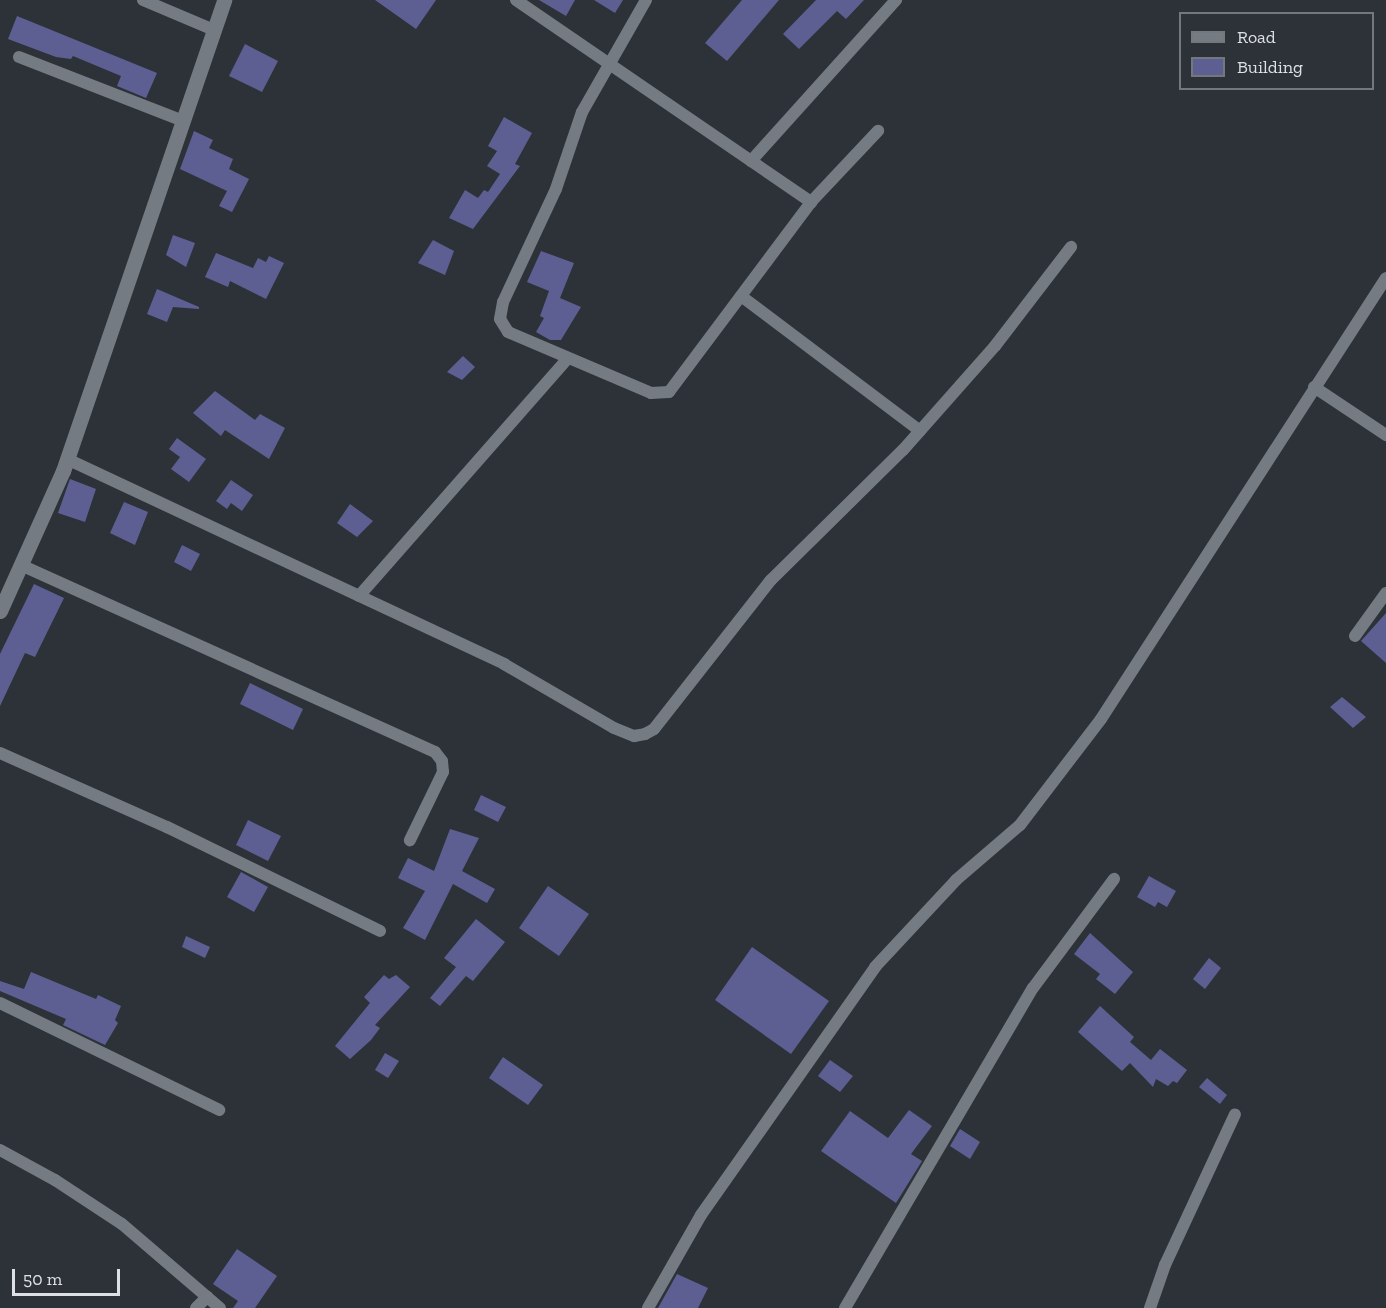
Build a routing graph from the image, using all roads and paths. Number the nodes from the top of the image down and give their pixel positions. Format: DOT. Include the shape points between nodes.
graph roads {
  1 [pos="143,0"];
  2 [pos="224,0"];
  3 [pos="516,0"];
  4 [pos="646,0"];
  5 [pos="896,0"];
  6 [pos="213,30"];
  7 [pos="19,57"];
  8 [pos="610,62"];
  9 [pos="183,121"];
  10 [pos="878,131"];
  11 [pos="751,160"];
  12 [pos="811,202"];
  13 [pos="1071,247"];
  14 [pos="1386,278"];
  15 [pos="741,296"];
  16 [pos="566,360"];
  17 [pos="1314,387"];
  18 [pos="920,430"];
  19 [pos="1386,435"];
  20 [pos="67,459"];
  21 [pos="22,566"];
  22 [pos="1386,592"];
  23 [pos="359,596"];
  24 [pos="0,611"];
  25 [pos="1355,636"];
  26 [pos="0,753"];
  27 [pos="410,840"];
  28 [pos="1114,879"];
  29 [pos="380,931"];
  30 [pos="0,1003"];
  31 [pos="219,1110"];
  32 [pos="1235,1114"];
  33 [pos="0,1150"];
  34 [pos="207,1297"];
  35 [pos="196,1308"];
  36 [pos="220,1308"];
  37 [pos="648,1308"];
  38 [pos="845,1308"];
  39 [pos="1150,1308"];
  1 -- 6 [label="street"];
  2 -- 6 [label="street"];
  3 -- 8 [label="street"];
  4 -- 8 [label="street"];
  5 -- 11 [label="street"];
  6 -- 9 [label="street"];
  7 -- 9 [label="street"];
  8 -- 11 [label="street"];
  8 -- 16 [label="street" via="582,112 556,189 503,302 500,319 508,332"];
  9 -- 20 [label="street"];
  10 -- 12 [label="street"];
  11 -- 12 [label="street"];
  12 -- 15 [label="street"];
  13 -- 18 [label="street" via="995,346"];
  14 -- 17 [label="street"];
  15 -- 16 [label="street" via="669,392 651,393"];
  15 -- 18 [label="street"];
  16 -- 23 [label="street"];
  17 -- 19 [label="street"];
  17 -- 37 [label="street" via="1101,719 1020,825 956,879 874,967 701,1215"];
  18 -- 23 [label="street" via="771,580 654,729 645,734 634,736 614,728 504,664"];
  20 -- 21 [label="street"];
  20 -- 23 [label="street"];
  21 -- 24 [label="street"];
  21 -- 27 [label="street" via="435,752 442,761 443,772"];
  22 -- 25 [label="street"];
  26 -- 29 [label="street" via="167,827"];
  28 -- 38 [label="street" via="1033,988"];
  30 -- 31 [label="street"];
  32 -- 39 [label="street" via="1165,1265"];
  33 -- 34 [label="street" via="122,1224"];
  34 -- 35 [label="street"];
  34 -- 36 [label="street"];
}
